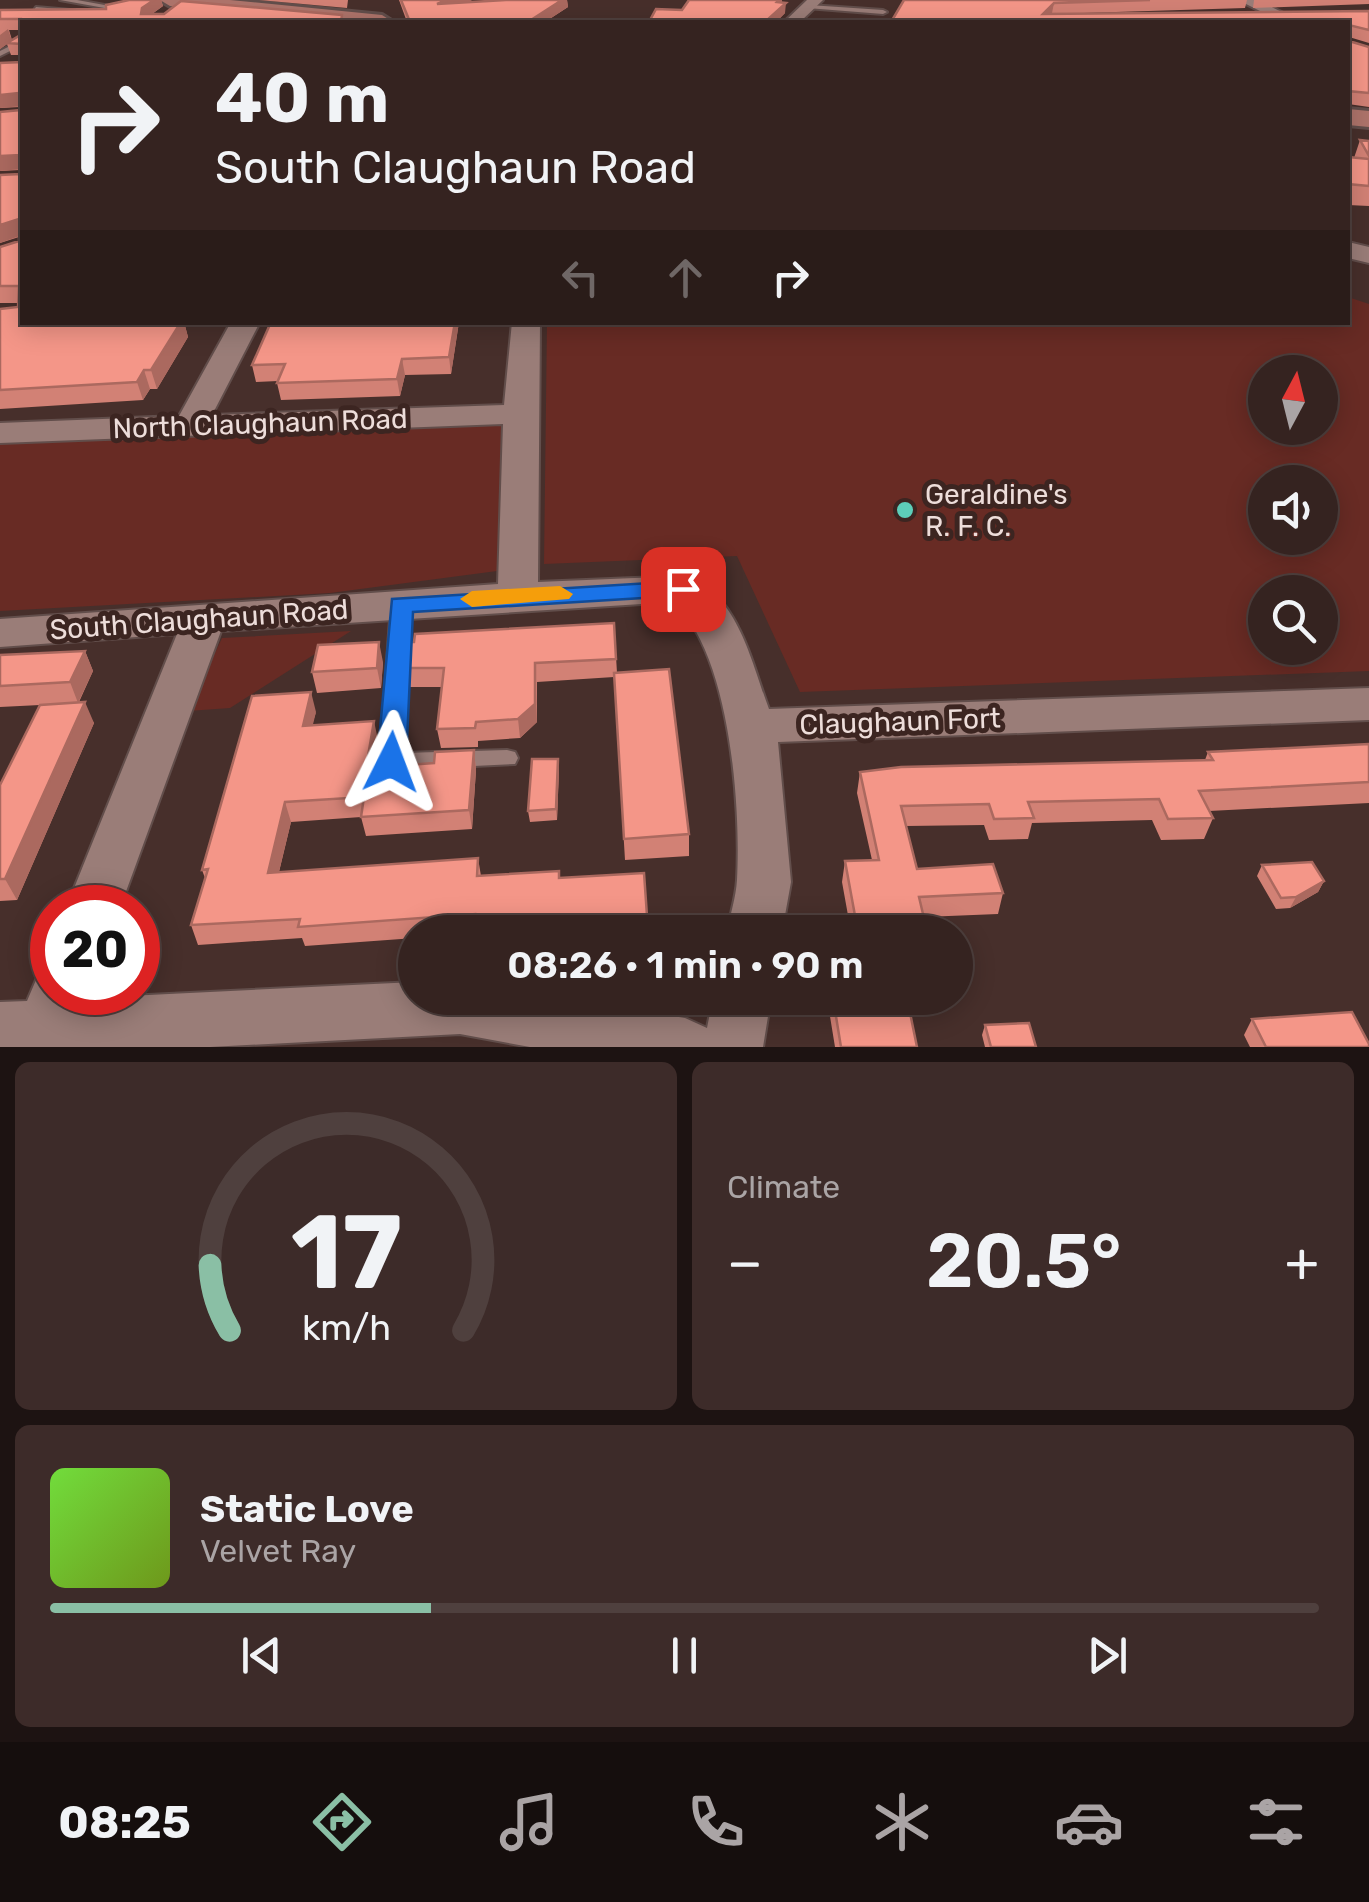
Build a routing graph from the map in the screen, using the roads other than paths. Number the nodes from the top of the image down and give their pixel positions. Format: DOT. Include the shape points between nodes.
graph roads {
  1 [pos="63,0"];
  2 [pos="1245,0"];
  3 [pos="812,4"];
  4 [pos="36,8"];
  5 [pos="169,8"];
  6 [pos="25,12"];
  7 [pos="883,12"];
  8 [pos="1270,12"];
  9 [pos="1310,13"];
  10 [pos="1232,14"];
  11 [pos="352,20"];
  12 [pos="1289,20"];
  13 [pos="18,36"];
  14 [pos="0,54"];
  15 [pos="244,325"];
  16 [pos="526,325"];
  17 [pos="520,414"];
  18 [pos="190,426"];
  19 [pos="0,433"];
  20 [pos="518,596"];
  21 [pos="401,605"];
  22 [pos="204,620"];
  23 [pos="0,633"];
  24 [pos="1369,704"];
  25 [pos="753,726"];
  26 [pos="507,758"];
  27 [pos="102,885"];
  28 [pos="757,915"];
  29 [pos="739,1015"];
  30 [pos="35,1017"];
  31 [pos="684,1047"];
  32 [pos="733,1047"];
  1 -- 4 [label="lane"];
  1 -- 4 [label="lane" via="118,8"];
  2 -- 8 [label="street"];
  3 -- 7 [label="lane"];
  4 -- 6 [label="lane"];
  5 -- 11 [label="main road"];
  8 -- 9 [label="street"];
  8 -- 10 [label="street"];
  8 -- 12 [label="street"];
  13 -- 14 [label="lane"];
  15 -- 18 [label="street"];
  16 -- 17 [label="street"];
  17 -- 18 [label="street, North Claughaun Road"];
  17 -- 20 [label="street"];
  18 -- 19 [label="street, North Claughaun Road"];
  20 -- 21 [label="street, South Claughaun Road"];
  20 -- 25 [label="street" via="683,589 711,613"];
  21 -- 22 [label="street, South Claughaun Road"];
  21 -- 26 [label="lane" via="391,762"];
  22 -- 23 [label="street, South Claughaun Road"];
  22 -- 27 [label="street"];
  24 -- 25 [label="street, Claughaun Fort"];
  25 -- 28 [label="street" via="764,882"];
  29 -- 32 [label="street"];
  30 -- 31 [label="street" via="460,1007"];
}
